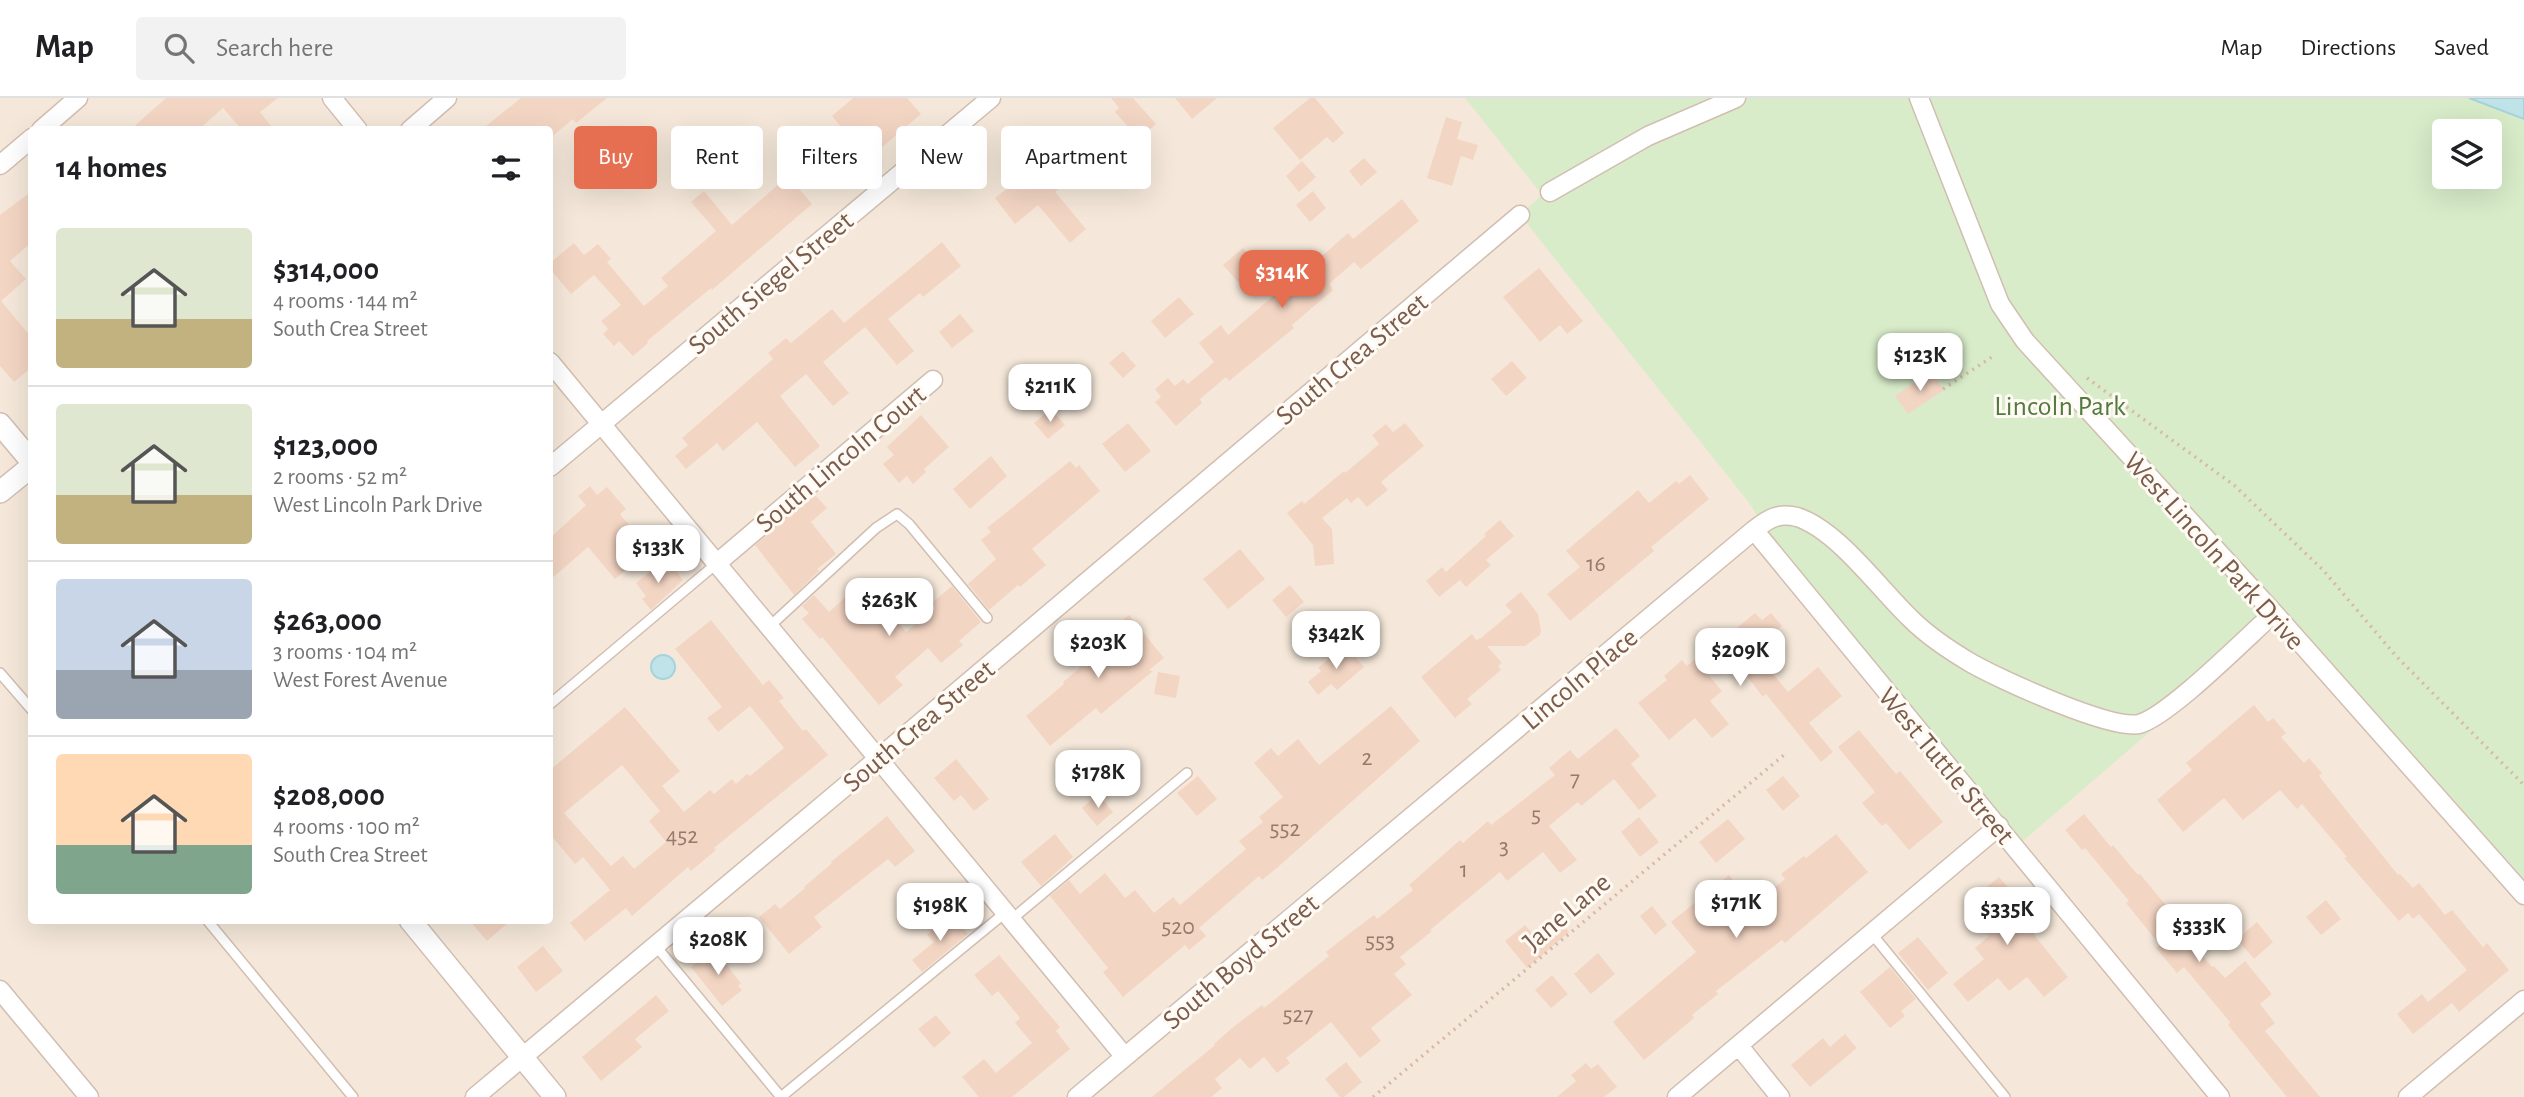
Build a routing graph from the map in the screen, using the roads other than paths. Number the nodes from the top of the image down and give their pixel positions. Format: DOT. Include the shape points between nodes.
graph roads {
  1 [pos="78,98"];
  2 [pos="332,98"];
  3 [pos="447,98"];
  4 [pos="991,98"];
  5 [pos="1736,98"];
  6 [pos="1919,98"];
  7 [pos="46,126"];
  8 [pos="355,126"];
  9 [pos="415,126"];
  10 [pos="28,141"];
  11 [pos="0,165"];
  12 [pos="1550,192"];
  13 [pos="1520,215"];
  14 [pos="553,366"];
  15 [pos="933,380"];
  16 [pos="0,424"];
  17 [pos="600,424"];
  18 [pos="28,459"];
  19 [pos="553,464"];
  20 [pos="28,468"];
  21 [pos="0,492"];
  22 [pos="1754,530"];
  23 [pos="716,564"];
  24 [pos="2274,613"];
  25 [pos="987,618"];
  26 [pos="769,626"];
  27 [pos="0,673"];
  28 [pos="553,701"];
  29 [pos="28,705"];
  30 [pos="879,758"];
  31 [pos="1187,773"];
  32 [pos="1404,825"];
  33 [pos="1999,826"];
  34 [pos="2524,895"];
  35 [pos="1009,915"];
  36 [pos="210,924"];
  37 [pos="413,924"];
  38 [pos="1872,934"];
  39 [pos="655,945"];
  40 [pos="0,990"];
  41 [pos="2524,1000"];
  42 [pos="1739,1046"];
  43 [pos="1125,1056"];
  44 [pos="523,1058"];
  45 [pos="89,1097"];
  46 [pos="353,1097"];
  47 [pos="475,1097"];
  48 [pos="555,1097"];
  49 [pos="781,1097"];
  50 [pos="1077,1097"];
  51 [pos="1678,1097"];
  52 [pos="1780,1097"];
  53 [pos="2005,1097"];
  54 [pos="2220,1097"];
  55 [pos="2408,1097"];
  1 -- 7 [label="street"];
  2 -- 8 [label="street"];
  3 -- 9 [label="street"];
  4 -- 17 [label="street, South Siegel Street"];
  5 -- 12 [label="street" via="1648,136"];
  6 -- 24 [label="street, West Lincoln Park Drive" via="1991,284 2011,323"];
  10 -- 11 [label="street"];
  13 -- 30 [label="street, South Crea Street"];
  14 -- 17 [label="street"];
  15 -- 23 [label="street, South Lincoln Court"];
  16 -- 18 [label="street"];
  17 -- 19 [label="street, South Siegel Street"];
  17 -- 23 [label="street"];
  20 -- 21 [label="street"];
  22 -- 24 [label="street" via="1781,515 1799,518 1826,534 1933,639 1973,664 2116,724 2140,724 2169,708"];
  22 -- 32 [label="street, Lincoln Place"];
  22 -- 33 [label="street, West Tuttle Street"];
  23 -- 26 [label="street"];
  23 -- 28 [label="lane"];
  24 -- 34 [label="street, West Lincoln Park Drive"];
  25 -- 26 [label="lane" via="897,514"];
  26 -- 30 [label="street"];
  27 -- 29 [label="lane"];
  30 -- 35 [label="street"];
  30 -- 39 [label="street, South Crea Street"];
  31 -- 35 [label="lane"];
  32 -- 43 [label="street, South Boyd Street"];
  33 -- 38 [label="street"];
  33 -- 54 [label="street, West Tuttle Street"];
  35 -- 43 [label="street"];
  35 -- 49 [label="lane"];
  36 -- 46 [label="lane"];
  37 -- 44 [label="street"];
  38 -- 42 [label="street"];
  38 -- 53 [label="lane"];
  39 -- 44 [label="street, South Crea Street"];
  39 -- 49 [label="lane"];
  40 -- 45 [label="street"];
  41 -- 55 [label="street"];
  42 -- 51 [label="street"];
  42 -- 52 [label="street"];
  43 -- 50 [label="street, South Boyd Street"];
  44 -- 47 [label="street, South Crea Street"];
  44 -- 48 [label="street"];
}
